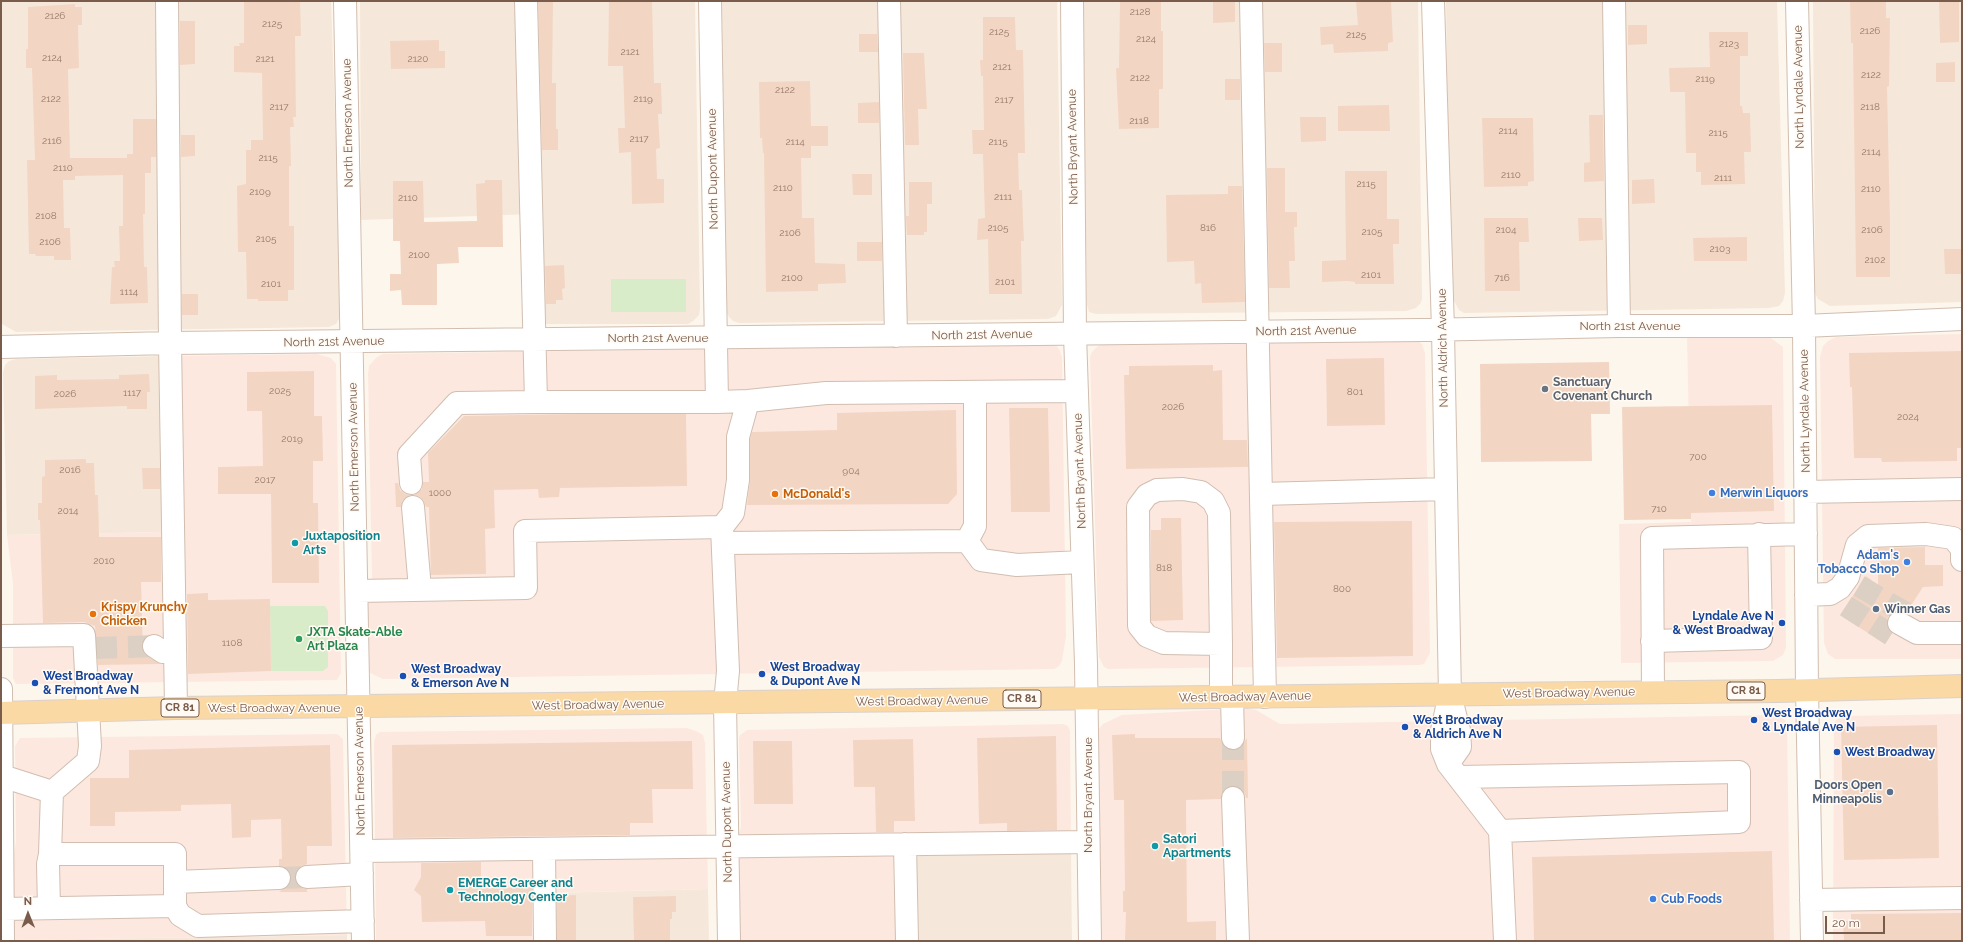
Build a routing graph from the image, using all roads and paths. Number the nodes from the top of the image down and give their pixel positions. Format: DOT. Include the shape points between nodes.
graph roads {
  1 [pos="167,1"];
  2 [pos="345,1"];
  3 [pos="526,1"];
  4 [pos="710,1"];
  5 [pos="889,1"];
  6 [pos="1072,1"];
  7 [pos="1251,1"];
  8 [pos="1433,1"];
  9 [pos="1614,1"];
  10 [pos="1798,1"];
  11 [pos="1962,319"];
  12 [pos="1619,326"];
  13 [pos="1804,326"];
  14 [pos="1443,330"];
  15 [pos="1258,332"];
  16 [pos="1075,334"];
  17 [pos="896,336"];
  18 [pos="715,338"];
  19 [pos="533,340"];
  20 [pos="353,342"];
  21 [pos="170,344"];
  22 [pos="1,347"];
  23 [pos="1077,391"];
  24 [pos="975,392"];
  25 [pos="748,401"];
  26 [pos="536,402"];
  27 [pos="717,402"];
  28 [pos="412,483"];
  29 [pos="1446,489"];
  30 [pos="1962,489"];
  31 [pos="1805,492"];
  32 [pos="1261,494"];
  33 [pos="413,507"];
  34 [pos="1759,534"];
  35 [pos="1806,534"];
  36 [pos="723,535"];
  37 [pos="967,541"];
  38 [pos="1962,560"];
  39 [pos="1082,562"];
  40 [pos="420,589"];
  41 [pos="357,591"];
  42 [pos="1806,595"];
  43 [pos="1903,626"];
  44 [pos="1962,633"];
  45 [pos="1,636"];
  46 [pos="1652,641"];
  47 [pos="1221,644"];
  48 [pos="1962,686"];
  49 [pos="1,689"];
  50 [pos="1807,690"];
  51 [pos="1652,692"];
  52 [pos="1450,695"];
  53 [pos="1227,697"];
  54 [pos="1265,697"];
  55 [pos="1086,699"];
  56 [pos="725,703"];
  57 [pos="176,708"];
  58 [pos="359,708"];
  59 [pos="88,711"];
  60 [pos="1,712"];
  61 [pos="1233,738"];
  62 [pos="1454,770"];
  63 [pos="2,776"];
  64 [pos="52,792"];
  65 [pos="1233,798"];
  66 [pos="1500,831"];
  67 [pos="1088,842"];
  68 [pos="905,844"];
  69 [pos="728,845"];
  70 [pos="544,848"];
  71 [pos="362,851"];
  72 [pos="50,854"];
  73 [pos="362,874"];
  74 [pos="307,877"];
  75 [pos="279,878"];
  76 [pos="175,882"];
  77 [pos="1962,898"];
  78 [pos="1812,900"];
  79 [pos="175,906"];
  80 [pos="49,908"];
  81 [pos="3,909"];
  82 [pos="363,931"];
  83 [pos="3,941"];
  84 [pos="545,941"];
  85 [pos="729,941"];
  86 [pos="907,941"];
  87 [pos="1090,941"];
  88 [pos="1238,941"];
  89 [pos="1505,941"];
  90 [pos="1812,941"];
  1 -- 21 [label="street"];
  2 -- 20 [label="street, North Emerson Avenue"];
  3 -- 19 [label="street"];
  4 -- 18 [label="street, North Dupont Avenue"];
  5 -- 17 [label="street"];
  6 -- 16 [label="street, North Bryant Avenue"];
  7 -- 15 [label="street"];
  8 -- 14 [label="street, North Aldrich Avenue"];
  9 -- 12 [label="street"];
  10 -- 13 [label="street, North Lyndale Avenue"];
  11 -- 13 [label="street, North 21st Avenue"];
  12 -- 13 [label="street, North 21st Avenue"];
  12 -- 14 [label="street, North 21st Avenue"];
  13 -- 31 [label="street, North Lyndale Avenue"];
  14 -- 15 [label="street, North 21st Avenue"];
  14 -- 29 [label="street, North Aldrich Avenue"];
  15 -- 16 [label="street, North 21st Avenue"];
  15 -- 32 [label="street"];
  16 -- 17 [label="street, North 21st Avenue"];
  16 -- 23 [label="street, North Bryant Avenue"];
  17 -- 18 [label="street, North 21st Avenue"];
  18 -- 19 [label="street, North 21st Avenue"];
  18 -- 27 [label="street, North Dupont Avenue"];
  19 -- 20 [label="street, North 21st Avenue"];
  19 -- 26 [label="street"];
  20 -- 21 [label="street, North 21st Avenue"];
  20 -- 41 [label="street, North Emerson Avenue"];
  21 -- 22 [label="street, North 21st Avenue"];
  21 -- 57 [label="street" via="162,652"];
  23 -- 24 [label="street"];
  23 -- 39 [label="street, North Bryant Avenue"];
  24 -- 25 [label="street" via="826,393"];
  24 -- 37 [label="street" via="975,526"];
  25 -- 27 [label="street"];
  25 -- 36 [label="street" via="738,437 738,480 733,513"];
  26 -- 27 [label="street"];
  26 -- 28 [label="street" via="457,403 409,455"];
  29 -- 32 [label="street"];
  29 -- 52 [label="street, North Aldrich Avenue"];
  30 -- 31 [label="street"];
  31 -- 35 [label="street, North Lyndale Avenue"];
  32 -- 54 [label="street"];
  33 -- 40 [label="street"];
  34 -- 35 [label="street"];
  34 -- 46 [label="street" via="1652,538"];
  34 -- 46 [label="street" via="1761,638"];
  35 -- 42 [label="street, North Lyndale Avenue"];
  36 -- 37 [label="street"];
  36 -- 40 [label="street" via="525,532 526,588"];
  36 -- 56 [label="street, North Dupont Avenue" via="728,671"];
  37 -- 39 [label="street" via="981,560 1017,565"];
  38 -- 42 [label="street" via="1962,549 1953,538 1926,534 1868,536 1857,545 1848,577 1849,593"];
  39 -- 55 [label="street, North Bryant Avenue"];
  40 -- 41 [label="street"];
  41 -- 58 [label="street, North Emerson Avenue"];
  42 -- 50 [label="street, North Lyndale Avenue"];
  43 -- 44 [label="street"];
  45 -- 59 [label="street" via="84,635 91,654"];
  46 -- 51 [label="street"];
  47 -- 47 [label="street" via="1219,513 1213,501 1201,492 1182,489 1156,490 1147,495 1138,507 1140,626 1147,636 1164,643"];
  47 -- 53 [label="street"];
  48 -- 50 [label="main road, West Broadway Avenue / CR 81"];
  49 -- 60 [label="street"];
  50 -- 51 [label="main road, West Broadway Avenue / CR 81"];
  50 -- 78 [label="street, North Lyndale Avenue"];
  51 -- 52 [label="main road, West Broadway Avenue / CR 81"];
  52 -- 54 [label="main road, West Broadway Avenue / CR 81"];
  52 -- 62 [label="street, North Aldrich Avenue" via="1442,730 1442,749"];
  53 -- 54 [label="main road, West Broadway Avenue / CR 81"];
  53 -- 55 [label="main road, West Broadway Avenue / CR 81"];
  53 -- 61 [label="street"];
  55 -- 56 [label="main road, West Broadway Avenue / CR 81"];
  55 -- 67 [label="street, North Bryant Avenue"];
  56 -- 58 [label="main road, West Broadway Avenue / CR 81"];
  56 -- 69 [label="street, North Dupont Avenue"];
  57 -- 58 [label="main road, West Broadway Avenue / CR 81"];
  57 -- 59 [label="main road, West Broadway Avenue / CR 81"];
  58 -- 71 [label="street, North Emerson Avenue"];
  59 -- 60 [label="main road, West Broadway Avenue / CR 81"];
  59 -- 64 [label="street" via="88,761"];
  60 -- 63 [label="street"];
  62 -- 66 [label="street, North Aldrich Avenue"];
  62 -- 66 [label="street" via="1739,772 1739,822"];
  63 -- 64 [label="street"];
  63 -- 81 [label="street"];
  64 -- 72 [label="street"];
  65 -- 88 [label="street"];
  66 -- 89 [label="street"];
  67 -- 68 [label="street"];
  67 -- 87 [label="street, North Bryant Avenue"];
  68 -- 69 [label="street"];
  68 -- 86 [label="street"];
  69 -- 70 [label="street"];
  69 -- 85 [label="street, North Dupont Avenue"];
  70 -- 71 [label="street"];
  70 -- 84 [label="street"];
  71 -- 73 [label="street, North Emerson Avenue"];
  72 -- 76 [label="street" via="175,854"];
  72 -- 80 [label="street"];
  73 -- 74 [label="street"];
  73 -- 82 [label="street, North Emerson Avenue"];
  75 -- 76 [label="street"];
  76 -- 79 [label="street"];
  77 -- 78 [label="street"];
  78 -- 90 [label="street, North Lyndale Avenue"];
  79 -- 80 [label="street"];
  79 -- 82 [label="street" via="180,915 198,926"];
  80 -- 81 [label="street"];
  81 -- 83 [label="street"];
}
